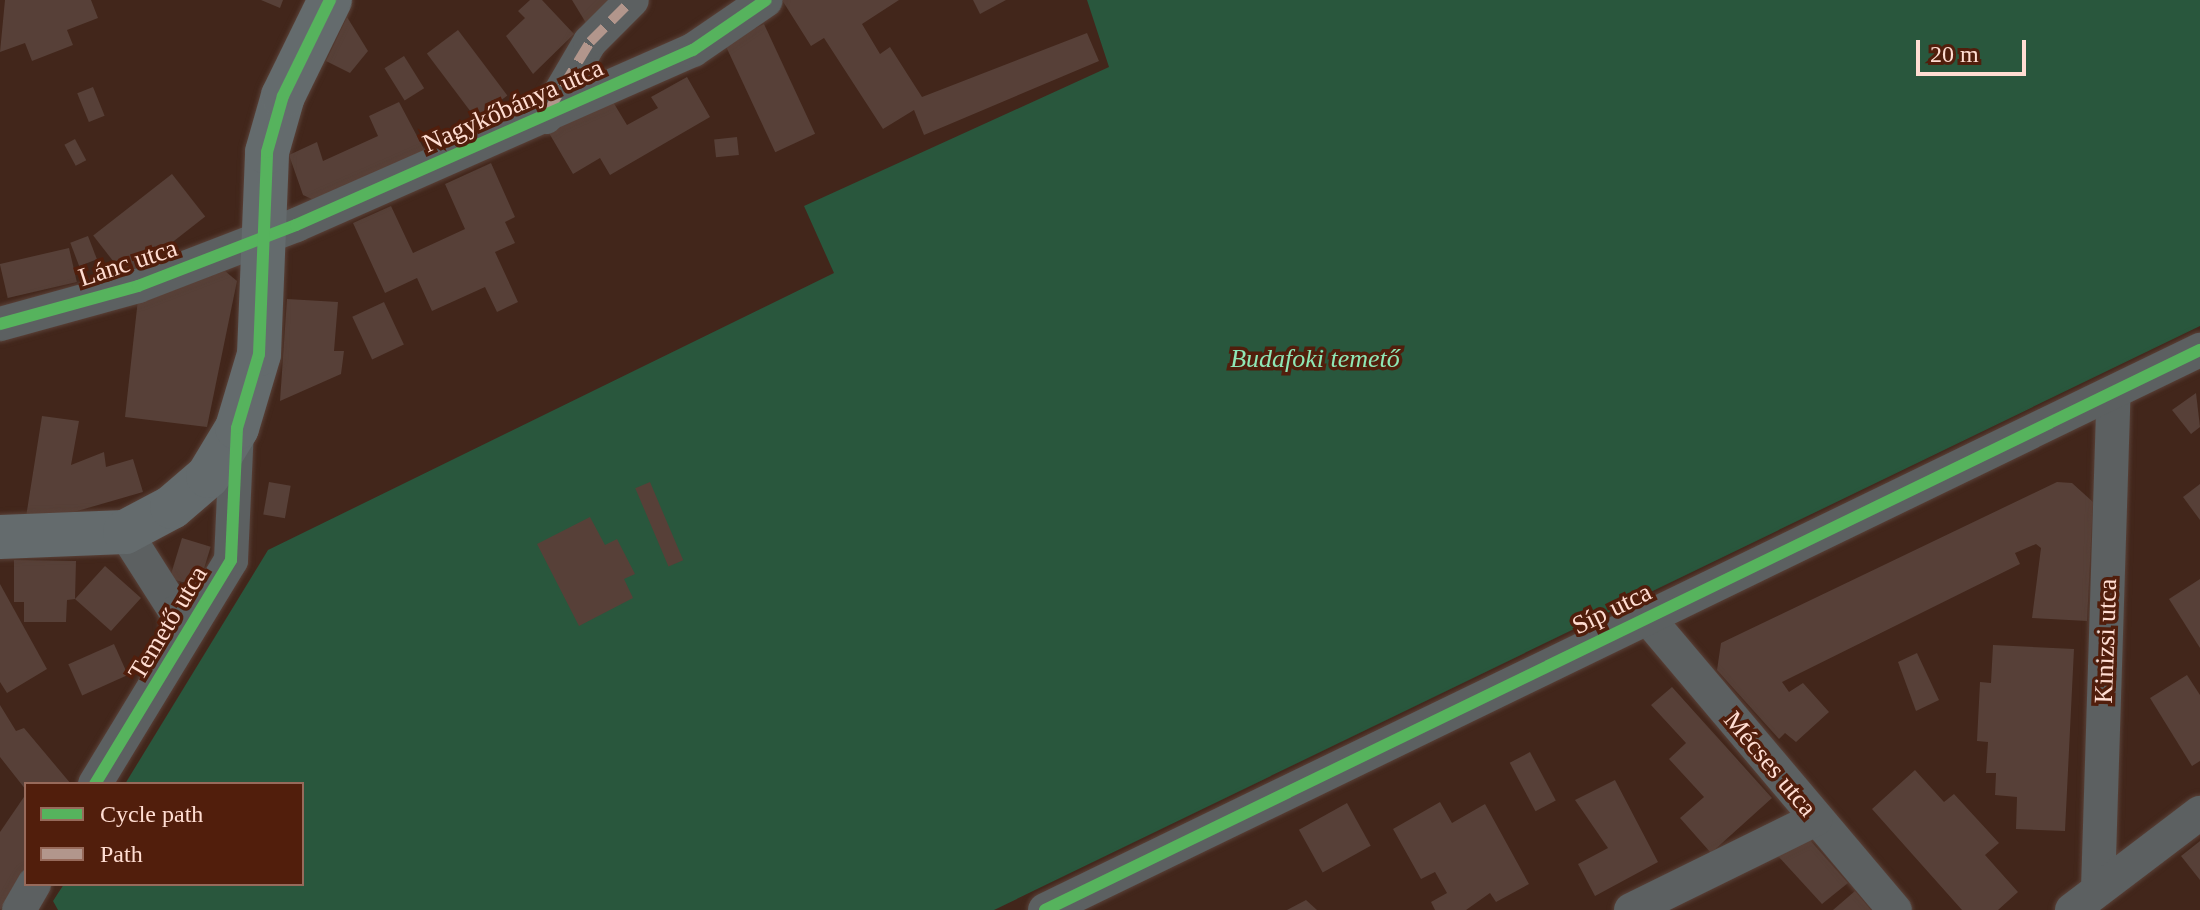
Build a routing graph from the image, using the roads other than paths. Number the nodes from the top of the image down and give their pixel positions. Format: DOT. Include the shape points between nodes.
graph roads {
  1 [pos="330,0"];
  2 [pos="632,0"];
  3 [pos="766,0"];
  4 [pos="546,117"];
  5 [pos="268,235"];
  6 [pos="0,324"];
  7 [pos="2200,350"];
  8 [pos="2114,393"];
  9 [pos="237,428"];
  10 [pos="125,532"];
  11 [pos="0,537"];
  12 [pos="1647,617"];
  13 [pos="179,645"];
  14 [pos="96,782"];
  15 [pos="2200,813"];
  16 [pos="1816,819"];
  17 [pos="2098,889"];
  18 [pos="1045,910"];
  19 [pos="1631,910"];
  20 [pos="1895,910"];
  21 [pos="2072,910"];
  1 -- 5 [label="street, Temető utca" via="283,96 267,152"];
  2 -- 4 [label="street" via="590,42"];
  3 -- 4 [label="street, Nagykőbánya utca" via="693,50"];
  4 -- 5 [label="street, Nagykőbánya utca"];
  5 -- 6 [label="street, Lánc utca" via="138,286"];
  5 -- 9 [label="street, Temető utca" via="259,354"];
  7 -- 8 [label="street, Síp utca"];
  8 -- 12 [label="street, Síp utca"];
  8 -- 17 [label="street, Kinizsi utca"];
  9 -- 10 [label="street" via="208,476 172,507"];
  9 -- 13 [label="street, Temető utca" via="231,560"];
  10 -- 11 [label="street"];
  10 -- 13 [label="street, Temető utca" via="176,612"];
  12 -- 16 [label="street, Mécses utca"];
  12 -- 18 [label="street, Síp utca"];
  13 -- 14 [label="street, Temető utca"];
  15 -- 17 [label="street"];
  16 -- 19 [label="street"];
  16 -- 20 [label="street, Mécses utca"];
  17 -- 21 [label="street"];
}
